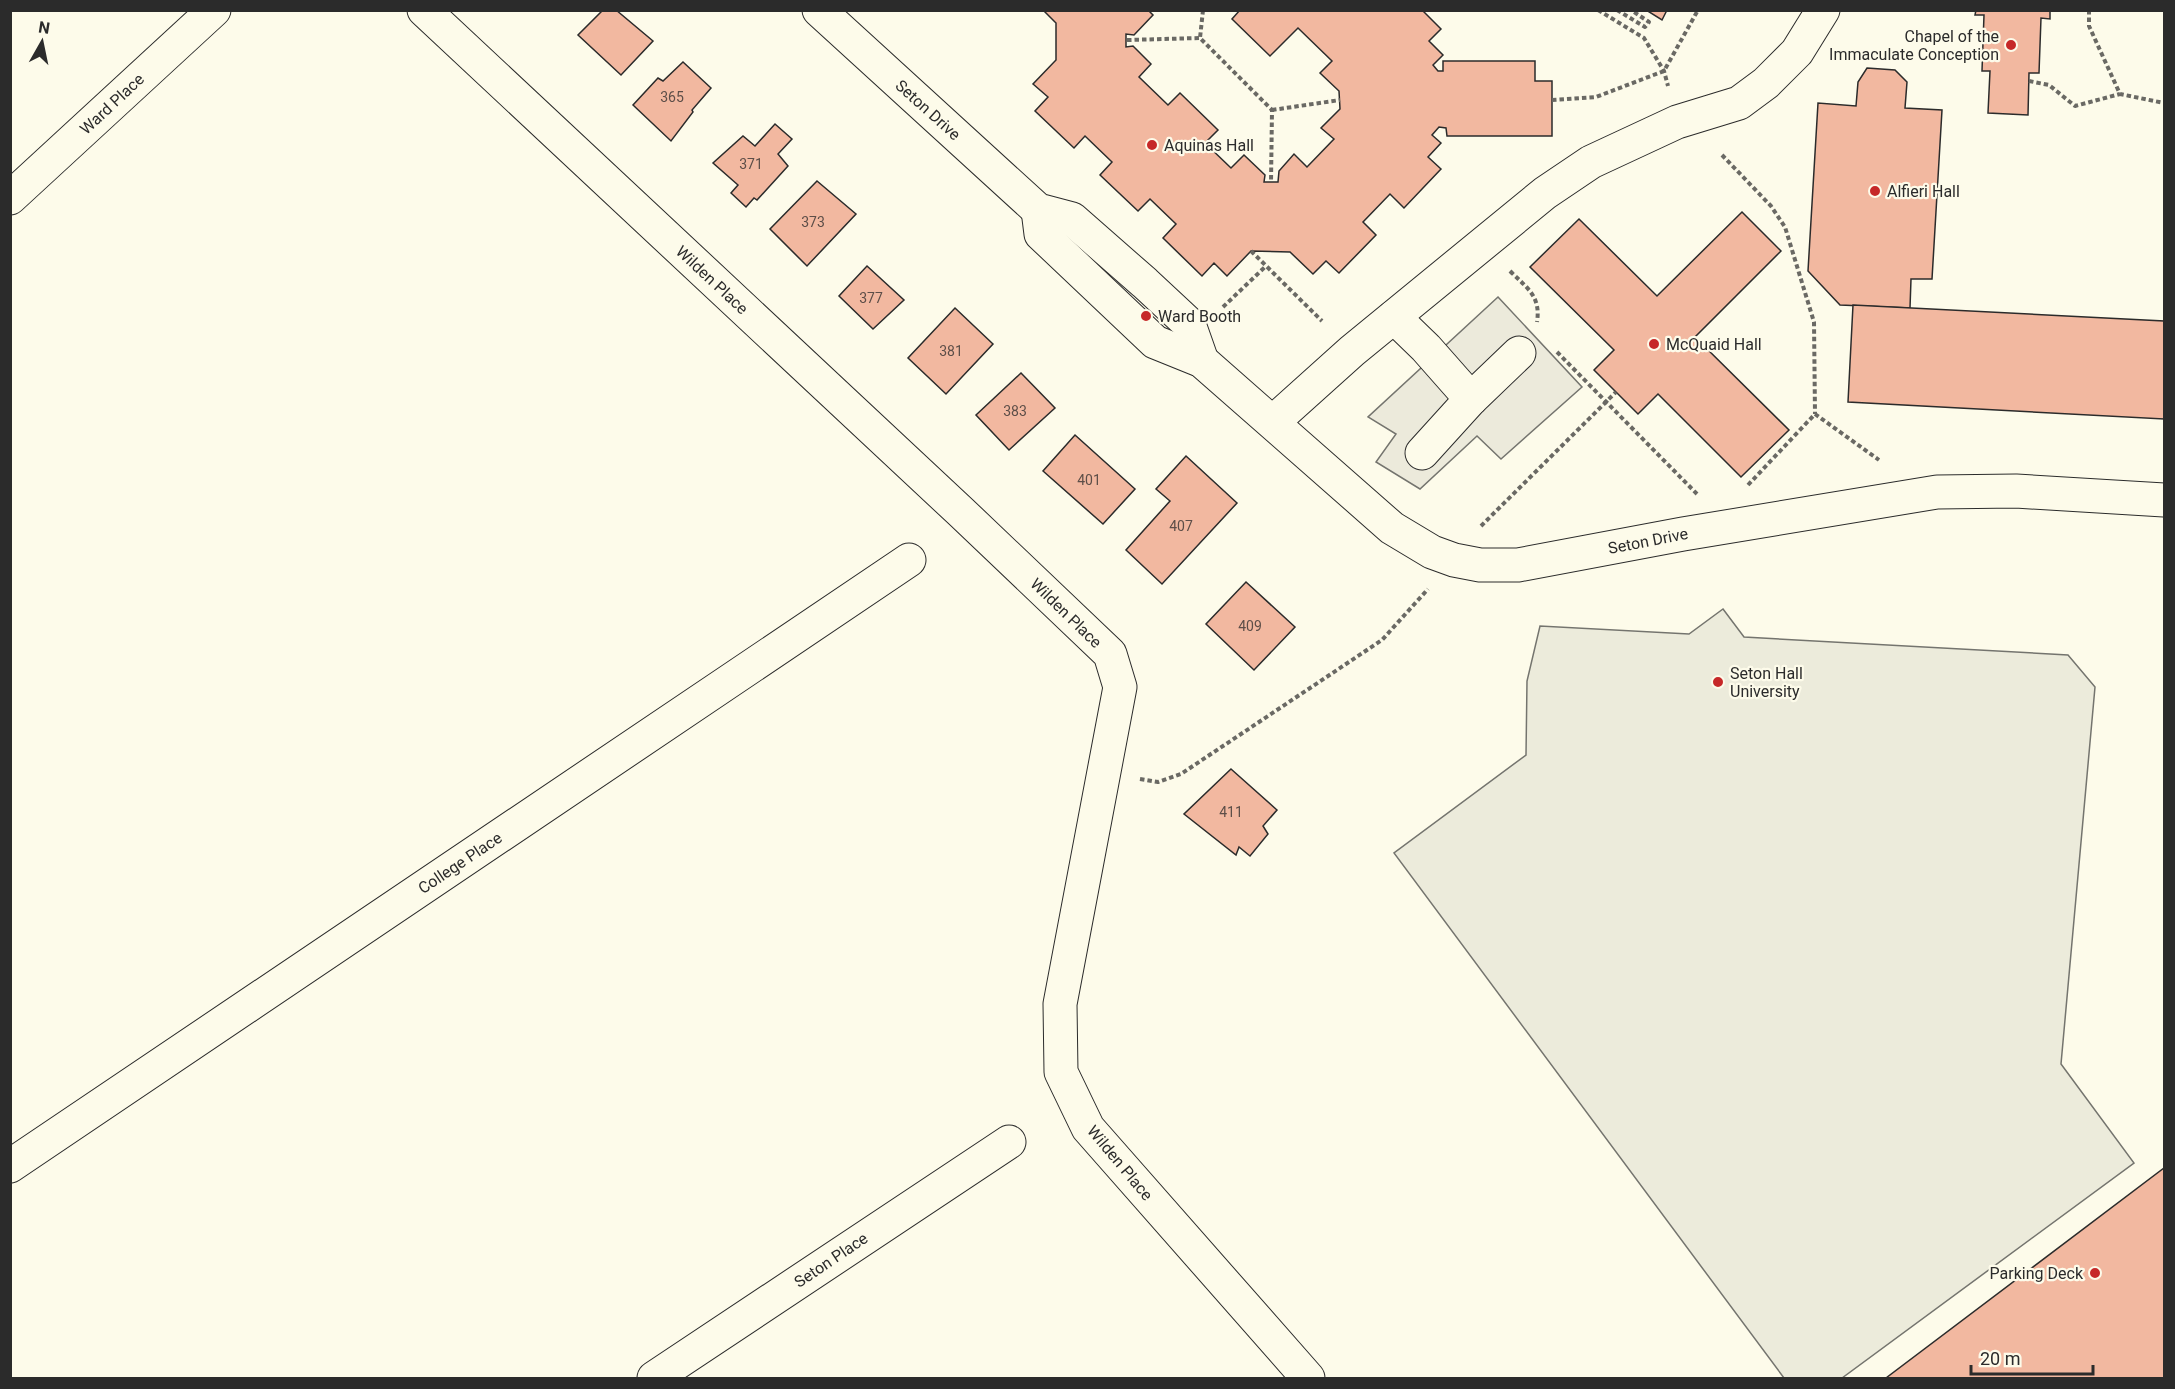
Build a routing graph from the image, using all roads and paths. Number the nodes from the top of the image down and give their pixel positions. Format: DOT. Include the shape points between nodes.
graph roads {
  1 [pos="214,10"];
  2 [pos="424,10"];
  3 [pos="819,10"];
  4 [pos="1203,10"];
  5 [pos="1599,10"];
  6 [pos="1617,10"];
  7 [pos="1631,10"];
  8 [pos="1698,10"];
  9 [pos="1823,10"];
  10 [pos="2089,10"];
  11 [pos="1200,39"];
  12 [pos="1126,40"];
  13 [pos="1664,71"];
  14 [pos="2029,81"];
  15 [pos="2120,94"];
  16 [pos="1340,100"];
  17 [pos="1552,100"];
  18 [pos="2164,103"];
  19 [pos="1272,110"];
  20 [pos="1677,122"];
  21 [pos="1722,156"];
  22 [pos="1270,182"];
  23 [pos="10,198"];
  24 [pos="1251,251"];
  25 [pos="1266,266"];
  26 [pos="1509,271"];
  27 [pos="1216,313"];
  28 [pos="1394,317"];
  29 [pos="1322,321"];
  30 [pos="1529,341"];
  31 [pos="1552,348"];
  32 [pos="1616,392"];
  33 [pos="1471,399"];
  34 [pos="1606,402"];
  35 [pos="1815,414"];
  36 [pos="1273,422"];
  37 [pos="1422,453"];
  38 [pos="1879,460"];
  39 [pos="1745,488"];
  40 [pos="1701,497"];
  41 [pos="2164,500"];
  42 [pos="1481,526"];
  43 [pos="909,560"];
  44 [pos="1428,589"];
  45 [pos="1140,779"];
  46 [pos="1009,1142"];
  47 [pos="10,1166"];
  48 [pos="654,1378"];
  49 [pos="1308,1378"];
  1 -- 23 [label="street, Ward Place"];
  2 -- 49 [label="street, Wilden Place" via="1110,654 1120,687 1060,1004 1061,1072 1088,1128"];
  3 -- 36 [label="street, Seton Drive" via="1038,210 1041,234 1155,342 1202,361"];
  4 -- 11 [label="path"];
  5 -- 13 [label="path" via="1644,38"];
  6 -- 7 [label="path" via="1646,27 1649,22"];
  8 -- 13 [label="path"];
  9 -- 20 [label="street" via="1797,52 1766,83 1739,103"];
  10 -- 15 [label="path" via="2089,26"];
  11 -- 12 [label="path"];
  11 -- 19 [label="path"];
  13 -- 17 [label="path" via="1596,96"];
  13 -- 20 [label="path"];
  14 -- 15 [label="path" via="2049,85 2075,106"];
  15 -- 18 [label="path"];
  16 -- 19 [label="path"];
  19 -- 22 [label="path"];
  20 -- 28 [label="street" via="1591,162 1554,186"];
  21 -- 35 [label="path" via="1771,206 1785,227 1814,322"];
  24 -- 25 [label="path"];
  25 -- 27 [label="path"];
  25 -- 29 [label="path"];
  26 -- 30 [label="path" via="1530,291 1538,307"];
  28 -- 33 [label="street"];
  28 -- 36 [label="street"];
  30 -- 33 [label="street"];
  31 -- 34 [label="path"];
  32 -- 34 [label="path"];
  33 -- 37 [label="street"];
  34 -- 40 [label="path"];
  34 -- 42 [label="path"];
  35 -- 38 [label="path"];
  35 -- 39 [label="path"];
  36 -- 41 [label="street, Seton Drive" via="1392,528 1432,552 1480,565 1518,565 1937,492 2016,490"];
  43 -- 47 [label="street, College Place"];
  44 -- 45 [label="path" via="1382,640 1181,774 1158,782"];
  46 -- 48 [label="street, Seton Place"];
}
